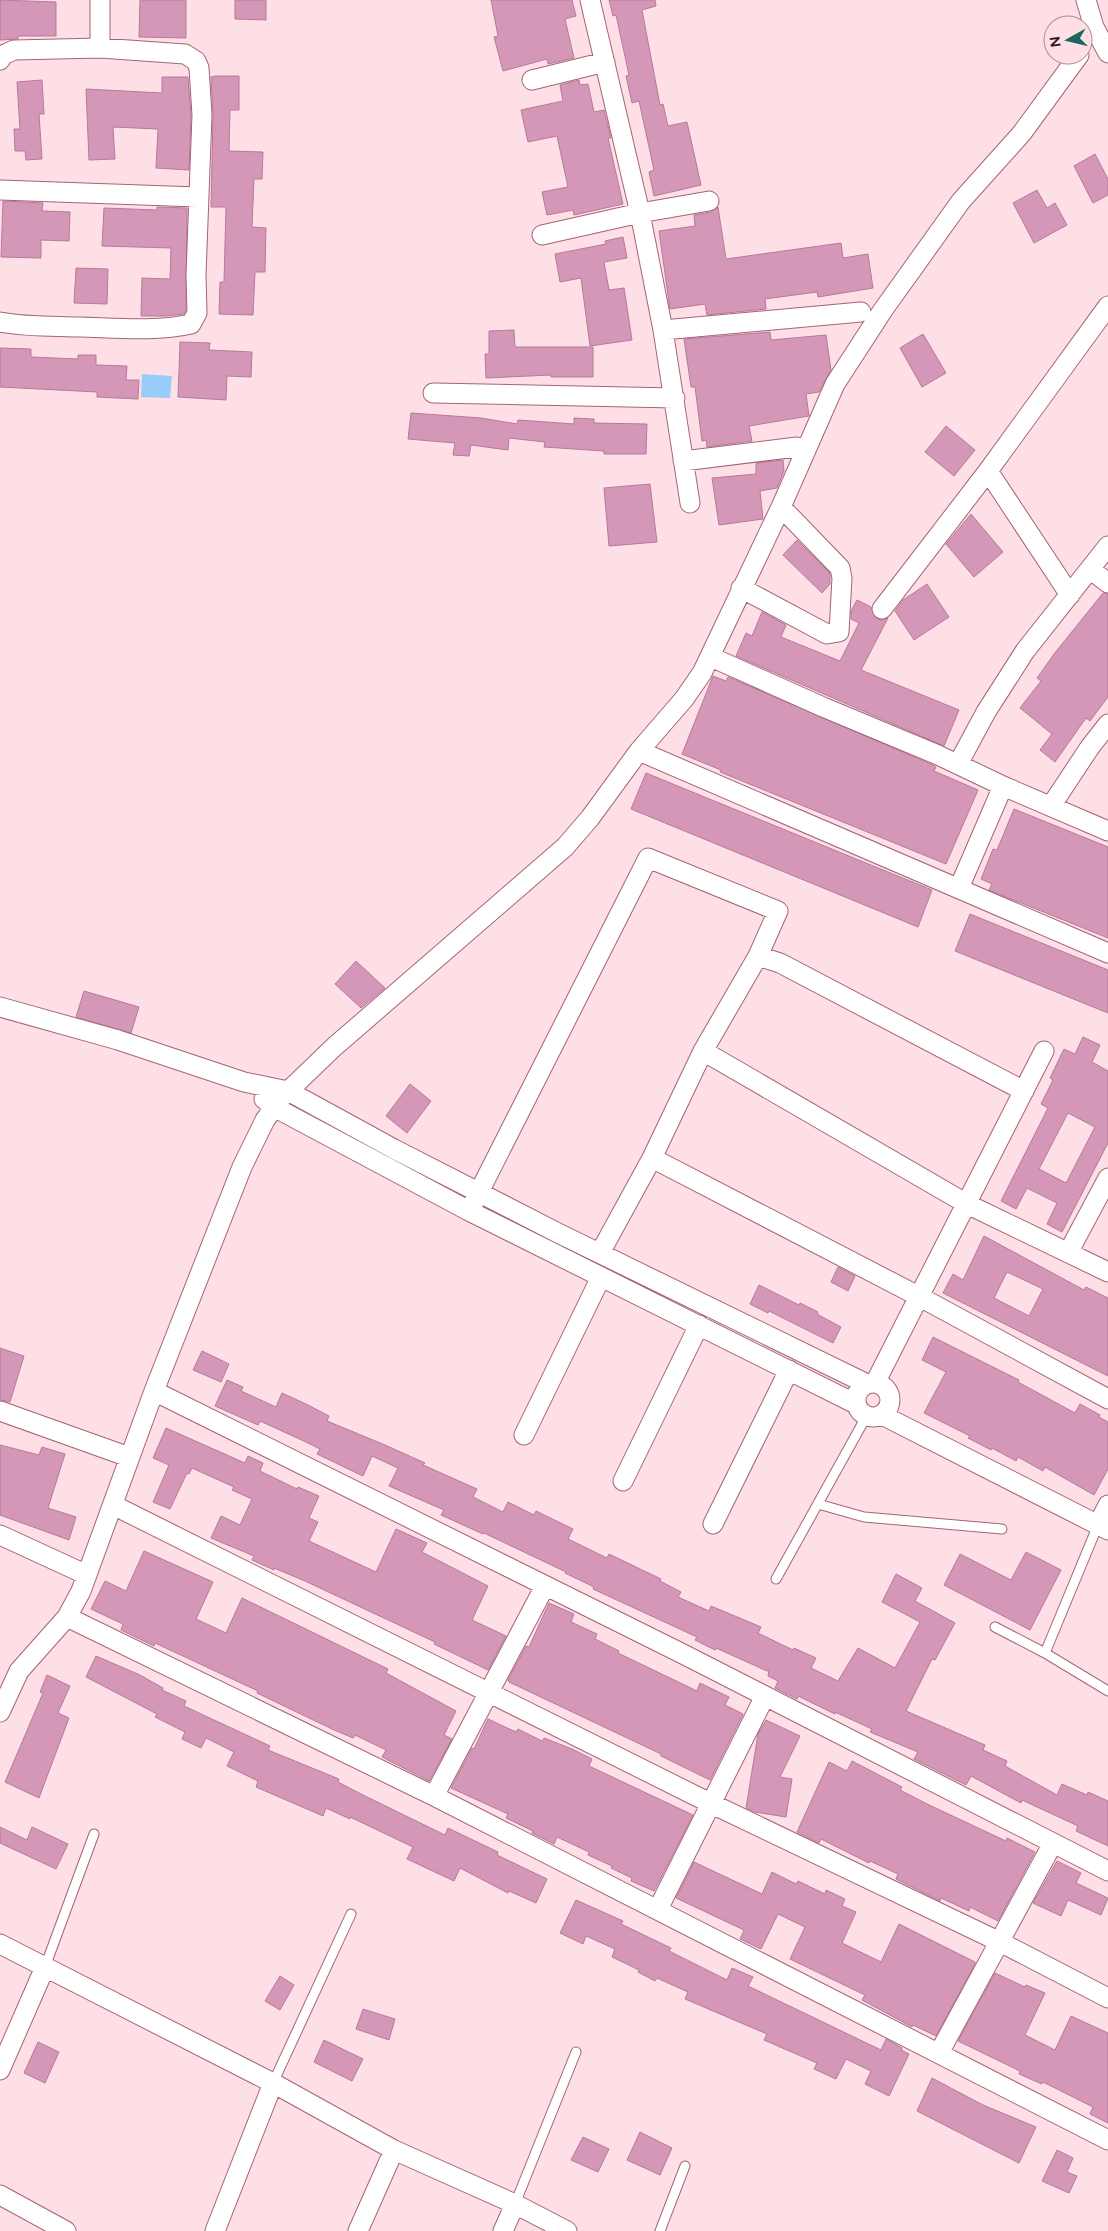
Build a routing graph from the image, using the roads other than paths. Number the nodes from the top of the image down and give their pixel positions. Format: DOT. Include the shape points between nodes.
graph roads {
  1 [pos="100,0"];
  2 [pos="590,0"];
  3 [pos="1086,0"];
  4 [pos="1094,27"];
  5 [pos="100,48"];
  6 [pos="1108,53"];
  7 [pos="0,60"];
  8 [pos="605,62"];
  9 [pos="1072,65"];
  10 [pos="532,80"];
  11 [pos="0,190"];
  12 [pos="198,197"];
  13 [pos="709,201"];
  14 [pos="640,213"];
  15 [pos="542,235"];
  16 [pos="1108,306"];
  17 [pos="861,312"];
  18 [pos="0,322"];
  19 [pos="663,330"];
  20 [pos="433,393"];
  21 [pos="674,398"];
  22 [pos="797,447"];
  23 [pos="682,461"];
  24 [pos="988,471"];
  25 [pos="690,504"];
  26 [pos="781,507"];
  27 [pos="1108,546"];
  28 [pos="1090,569"];
  29 [pos="1108,582"];
  30 [pos="741,588"];
  31 [pos="1070,595"];
  32 [pos="882,610"];
  33 [pos="711,657"];
  34 [pos="1108,724"];
  35 [pos="639,751"];
  36 [pos="958,764"];
  37 [pos="1003,786"];
  38 [pos="1051,806"];
  39 [pos="1108,831"];
  40 [pos="959,888"];
  41 [pos="1108,953"];
  42 [pos="758,956"];
  43 [pos="0,1007"];
  44 [pos="703,1051"];
  45 [pos="1044,1051"];
  46 [pos="244,1082"];
  47 [pos="288,1090"];
  48 [pos="1024,1091"];
  49 [pos="274,1107"];
  50 [pos="347,1123"];
  51 [pos="336,1140"];
  52 [pos="652,1158"];
  53 [pos="1108,1178"];
  54 [pos="480,1193"];
  55 [pos="967,1204"];
  56 [pos="1101,1208"];
  57 [pos="469,1212"];
  58 [pos="1068,1253"];
  59 [pos="600,1254"];
  60 [pos="1105,1265"];
  61 [pos="601,1277"];
  62 [pos="920,1297"];
  63 [pos="746,1324"];
  64 [pos="699,1325"];
  65 [pos="734,1343"];
  66 [pos="789,1370"];
  67 [pos="871,1384"];
  68 [pos="154,1391"];
  69 [pos="1108,1399"];
  70 [pos="0,1411"];
  71 [pos="868,1412"];
  72 [pos="524,1435"];
  73 [pos="129,1457"];
  74 [pos="623,1481"];
  75 [pos="818,1504"];
  76 [pos="113,1505"];
  77 [pos="1108,1505"];
  78 [pos="713,1524"];
  79 [pos="1103,1527"];
  80 [pos="1002,1529"];
  81 [pos="0,1535"];
  82 [pos="87,1575"];
  83 [pos="776,1579"];
  84 [pos="545,1586"];
  85 [pos="67,1617"];
  86 [pos="996,1627"];
  87 [pos="1046,1653"];
  88 [pos="19,1671"];
  89 [pos="0,1672"];
  90 [pos="1108,1691"];
  91 [pos="487,1692"];
  92 [pos="765,1696"];
  93 [pos="0,1712"];
  94 [pos="434,1796"];
  95 [pos="710,1803"];
  96 [pos="94,1834"];
  97 [pos="1053,1843"];
  98 [pos="1108,1871"];
  99 [pos="658,1909"];
  100 [pos="351,1914"];
  101 [pos="1000,1942"];
  102 [pos="0,1944"];
  103 [pos="45,1966"];
  104 [pos="1108,1998"];
  105 [pos="576,2052"];
  106 [pos="939,2053"];
  107 [pos="0,2070"];
  108 [pos="273,2083"];
  109 [pos="1108,2140"];
  110 [pos="394,2150"];
  111 [pos="685,2166"];
  112 [pos="0,2195"];
  113 [pos="515,2204"];
  114 [pos="66,2231"];
  115 [pos="215,2231"];
  116 [pos="358,2231"];
  117 [pos="503,2231"];
  118 [pos="567,2231"];
  119 [pos="660,2231"];
  1 -- 5 [label="street"];
  2 -- 8 [label="street"];
  3 -- 4 [label="street"];
  4 -- 6 [label="street"];
  5 -- 7 [label="street" via="14,50"];
  5 -- 12 [label="street" via="185,54 196,61 202,115"];
  8 -- 10 [label="street"];
  8 -- 14 [label="street"];
  9 -- 26 [label="street" via="1022,133 961,201 883,310 835,384"];
  11 -- 12 [label="street"];
  12 -- 18 [label="street" via="197,313 191,324 174,328 14,325"];
  13 -- 14 [label="street"];
  14 -- 15 [label="street"];
  14 -- 19 [label="street"];
  16 -- 24 [label="street"];
  17 -- 19 [label="street"];
  19 -- 21 [label="street"];
  20 -- 21 [label="street"];
  21 -- 23 [label="street"];
  22 -- 23 [label="street"];
  23 -- 25 [label="street"];
  24 -- 31 [label="street"];
  24 -- 32 [label="street"];
  26 -- 30 [label="street"];
  26 -- 30 [label="street" via="840,568 839,632 827,634"];
  27 -- 28 [label="street"];
  28 -- 29 [label="street"];
  28 -- 31 [label="street"];
  30 -- 33 [label="street"];
  31 -- 36 [label="street" via="1025,651"];
  33 -- 35 [label="street" via="684,699"];
  33 -- 36 [label="street"];
  34 -- 38 [label="street"];
  35 -- 40 [label="street"];
  35 -- 47 [label="street" via="565,847"];
  36 -- 37 [label="street"];
  37 -- 38 [label="street"];
  37 -- 40 [label="street"];
  38 -- 39 [label="street"];
  40 -- 41 [label="street"];
  42 -- 44 [label="street"];
  42 -- 48 [label="street" via="797,972"];
  42 -- 54 [label="street" via="778,911 648,858"];
  43 -- 46 [label="street" via="118,1040"];
  44 -- 52 [label="street"];
  44 -- 55 [label="street"];
  45 -- 48 [label="street"];
  46 -- 47 [label="street"];
  46 -- 49 [label="street"];
  47 -- 49 [label="street"];
  47 -- 50 [label="street"];
  48 -- 55 [label="street"];
  49 -- 51 [label="street"];
  49 -- 68 [label="street" via="242,1167"];
  50 -- 51 [label="street"];
  50 -- 54 [label="street"];
  51 -- 57 [label="street"];
  52 -- 59 [label="street"];
  52 -- 62 [label="street"];
  53 -- 56 [label="street"];
  54 -- 57 [label="street"];
  54 -- 59 [label="street"];
  55 -- 58 [label="street"];
  55 -- 62 [label="street"];
  56 -- 58 [label="street"];
  57 -- 61 [label="street"];
  58 -- 60 [label="street"];
  59 -- 63 [label="street"];
  61 -- 64 [label="street"];
  61 -- 72 [label="street"];
  62 -- 67 [label="street"];
  62 -- 69 [label="street"];
  63 -- 65 [label="street"];
  63 -- 67 [label="street"];
  64 -- 65 [label="street"];
  64 -- 74 [label="street"];
  65 -- 66 [label="street"];
  66 -- 71 [label="street"];
  66 -- 78 [label="street"];
  67 -- 71 [label="street" via="858,1392"];
  67 -- 71 [label="street" via="885,1387 890,1397 889,1407"];
  68 -- 73 [label="street"];
  68 -- 84 [label="street"];
  70 -- 73 [label="street"];
  71 -- 75 [label="lane"];
  71 -- 79 [label="street"];
  73 -- 76 [label="street"];
  75 -- 80 [label="lane" via="864,1517"];
  75 -- 83 [label="lane"];
  76 -- 82 [label="street"];
  76 -- 91 [label="street"];
  77 -- 79 [label="street"];
  79 -- 87 [label="lane"];
  81 -- 82 [label="street"];
  82 -- 85 [label="street"];
  84 -- 91 [label="street"];
  84 -- 92 [label="street"];
  85 -- 88 [label="street"];
  85 -- 94 [label="street"];
  86 -- 87 [label="lane"];
  87 -- 90 [label="lane"];
  88 -- 89 [label="street"];
  88 -- 93 [label="street"];
  91 -- 94 [label="street"];
  91 -- 95 [label="street"];
  92 -- 95 [label="street"];
  92 -- 97 [label="street"];
  94 -- 99 [label="street"];
  95 -- 99 [label="street"];
  95 -- 101 [label="street"];
  96 -- 103 [label="lane"];
  97 -- 98 [label="street"];
  97 -- 101 [label="street"];
  99 -- 106 [label="street"];
  100 -- 108 [label="lane"];
  101 -- 104 [label="street"];
  101 -- 106 [label="street"];
  102 -- 103 [label="street"];
  103 -- 107 [label="street"];
  103 -- 108 [label="street"];
  105 -- 113 [label="lane"];
  106 -- 109 [label="street"];
  108 -- 110 [label="street"];
  108 -- 115 [label="street"];
  110 -- 113 [label="street"];
  110 -- 116 [label="street"];
  111 -- 119 [label="lane"];
  112 -- 114 [label="street"];
  113 -- 117 [label="street"];
  113 -- 118 [label="street"];
}
